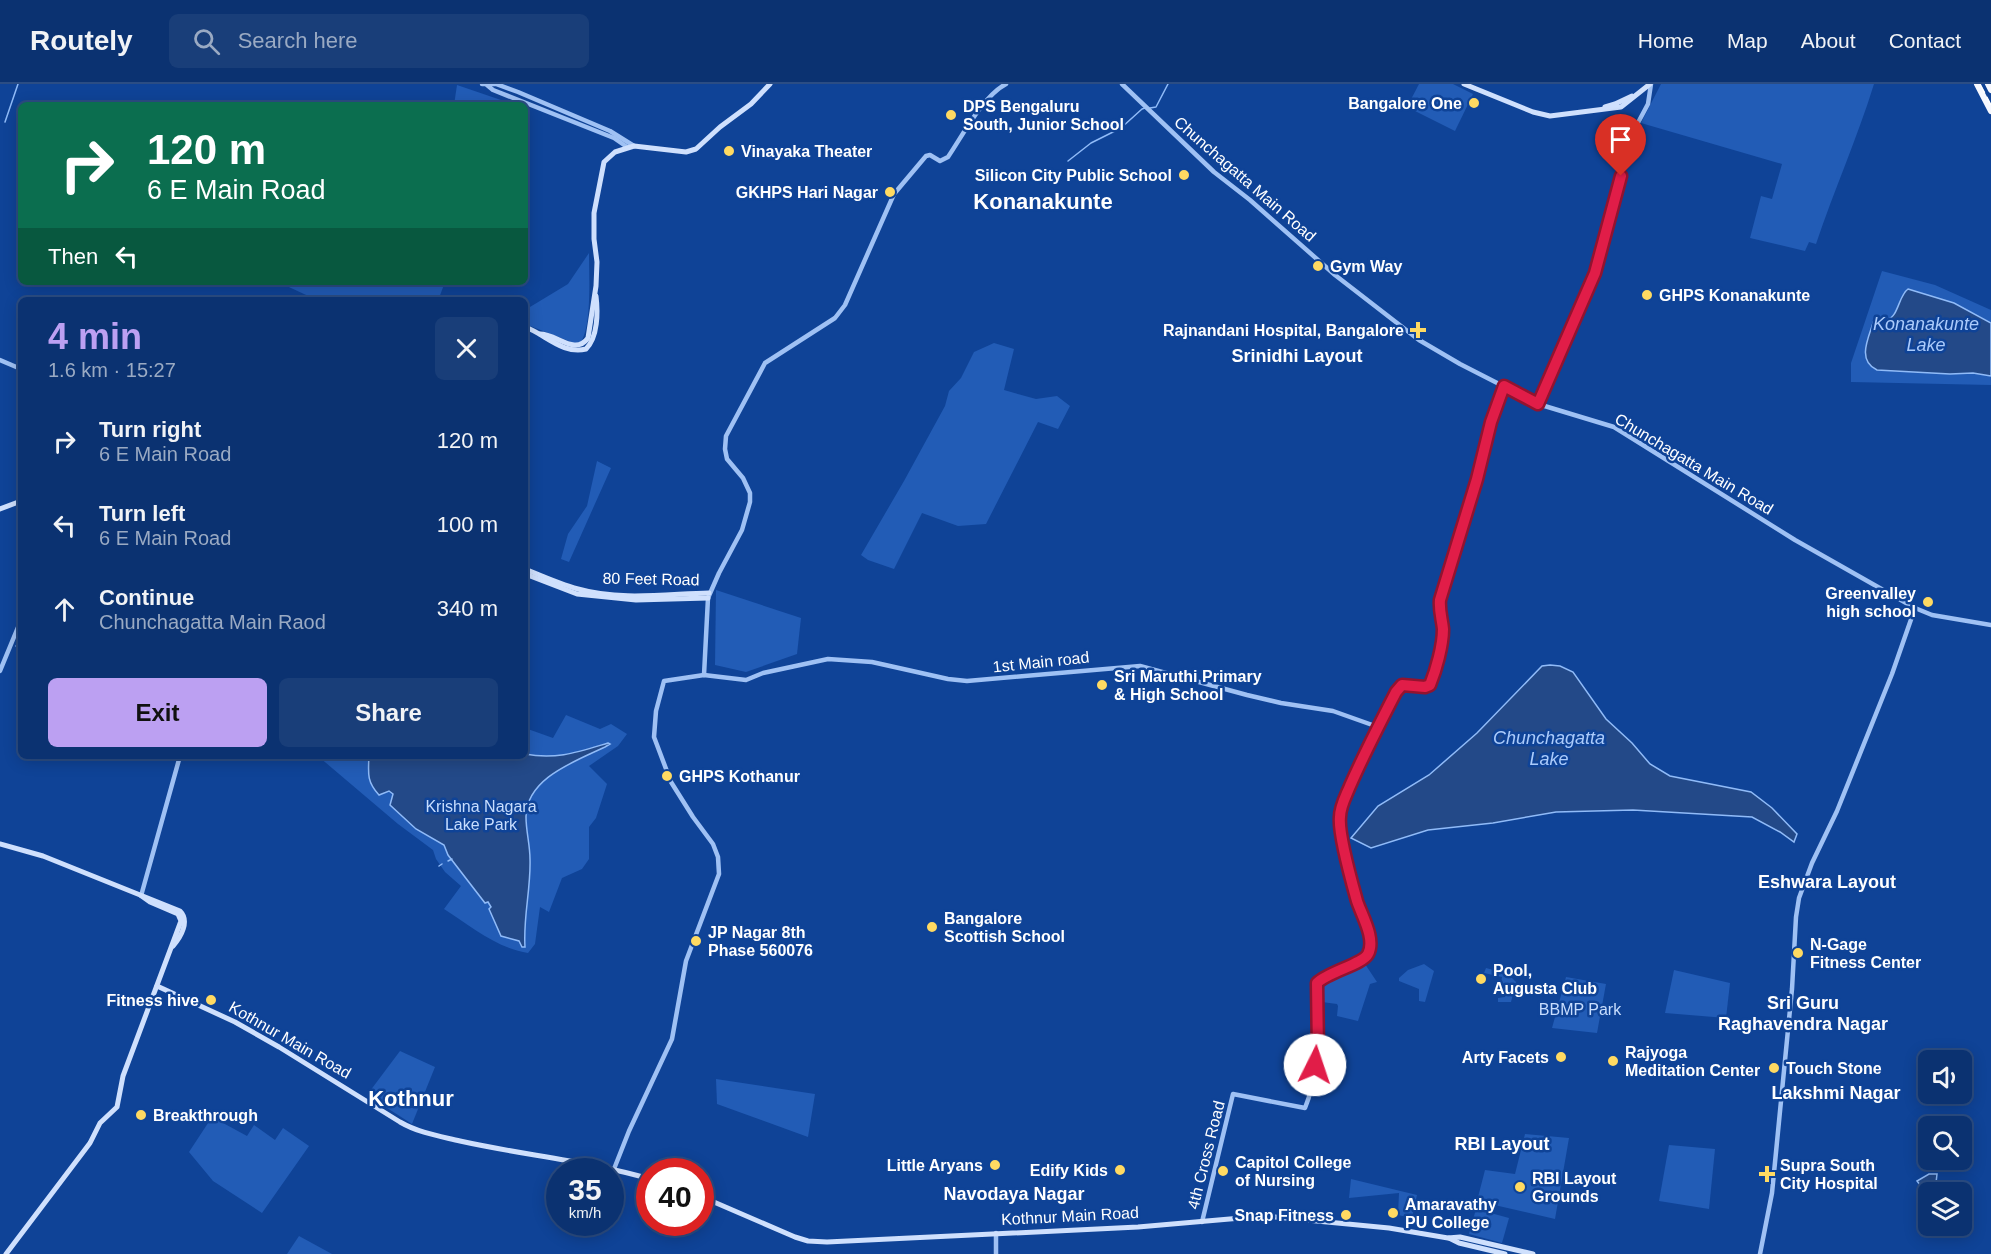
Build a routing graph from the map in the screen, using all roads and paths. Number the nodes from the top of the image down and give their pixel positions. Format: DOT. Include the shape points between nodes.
graph roads {
  1 [pos="770,84"];
  2 [pos="1006,84"];
  3 [pos="1122,84"];
  4 [pos="1464,84"];
  5 [pos="1646,84"];
  6 [pos="1651,84"];
  7 [pos="1977,84"];
  8 [pos="1988,84"];
  9 [pos="484,85"];
  10 [pos="1991,90"];
  11 [pos="523,102"];
  12 [pos="528,104"];
  13 [pos="1991,111"];
  14 [pos="1547,115"];
  15 [pos="630,146"];
  16 [pos="528,328"];
  17 [pos="0,360"];
  18 [pos="18,368"];
  19 [pos="1504,386"];
  20 [pos="1538,404"];
  21 [pos="18,502"];
  22 [pos="0,509"];
  23 [pos="528,570"];
  24 [pos="528,575"];
  25 [pos="601,595"];
  26 [pos="709,595"];
  27 [pos="1915,608"];
  28 [pos="1991,625"];
  29 [pos="18,627"];
  30 [pos="0,671"];
  31 [pos="704,675"];
  32 [pos="1378,727"];
  33 [pos="179,759"];
  34 [pos="0,844"];
  35 [pos="142,896"];
  36 [pos="157,986"];
  37 [pos="546,1158"];
  38 [pos="619,1158"];
  39 [pos="714,1202"];
  40 [pos="1202,1222"];
  41 [pos="996,1233"];
  42 [pos="1448,1238"];
  43 [pos="6,1254"];
  44 [pos="996,1254"];
  45 [pos="1505,1254"];
  46 [pos="1533,1254"];
  47 [pos="1760,1254"];
  1 -- 15 [label="main road" via="696,149 686,152"];
  2 -- 26 [label="street" via="984,105 948,157 940,160 926,156 894,194 845,305 835,318 765,363 726,436 727,459 743,478 750,502 742,530"];
  3 -- 19 [label="street, Chunchagatta Main Road" via="1214,172 1353,290 1419,340"];
  4 -- 14 [label="main road"];
  5 -- 14 [label="main road" via="1633,96 1615,104"];
  6 -- 14 [label="main road" via="1621,107"];
  6 -- 20 [label="street" via="1648,104 1624,158 1595,273"];
  7 -- 13 [label="highway"];
  8 -- 10 [label="highway"];
  9 -- 11 [label="street"];
  12 -- 15 [label="street"];
  15 -- 16 [label="main road" via="607,158 601,168 594,213 597,305 595,330 588,348 572,350"];
  17 -- 18 [label="street"];
  19 -- 20 [label="street, Chunchagatta Main Road"];
  19 -- 32 [label="street" via="1440,600 1443,629 1436,670 1427,687 1400,686"];
  20 -- 27 [label="street, Chunchagatta Main Road" via="1614,427 1795,540"];
  21 -- 22 [label="main road"];
  23 -- 25 [label="main road, 80 Feet Road"];
  24 -- 25 [label="main road, 80 Feet Road" via="578,594"];
  25 -- 26 [label="main road, 80 Feet Road"];
  26 -- 31 [label="street"];
  27 -- 28 [label="street, Chunchagatta Main Road" via="1932,615"];
  27 -- 47 [label="street" via="1892,674 1799,898 1772,1193"];
  29 -- 30 [label="street"];
  31 -- 32 [label="street, 1st Main road" via="746,680 828,658 872,662 967,681 1140,666 1281,703 1333,711"];
  31 -- 38 [label="street, 1st Main road" via="663,682 654,736 671,782 713,844 719,874 686,961 672,1039"];
  32 -- 40 [label="street, 4th Cross Road" via="1342,804 1339,823 1368,933 1369,953 1364,960 1317,983 1318,1052 1305,1108 1233,1094"];
  33 -- 35 [label="street"];
  34 -- 35 [label="main road" via="43,856"];
  35 -- 36 [label="main road" via="178,914 180,924"];
  36 -- 37 [label="main road, Kothnur Main Road" via="235,1022 418,1132"];
  36 -- 43 [label="main road" via="123,1076 117,1107 100,1123 90,1143"];
  39 -- 41 [label="main road, Kothnur Main Road" via="808,1240 918,1239"];
  40 -- 41 [label="main road, Kothnur Main Road"];
  40 -- 42 [label="main road, Kothnur Main Road" via="1281,1216"];
  41 -- 44 [label="street"];
  42 -- 45 [label="main road, Kothnur Main Road"];
  42 -- 46 [label="main road, Kothnur Main Road" via="1460,1237"];
}
